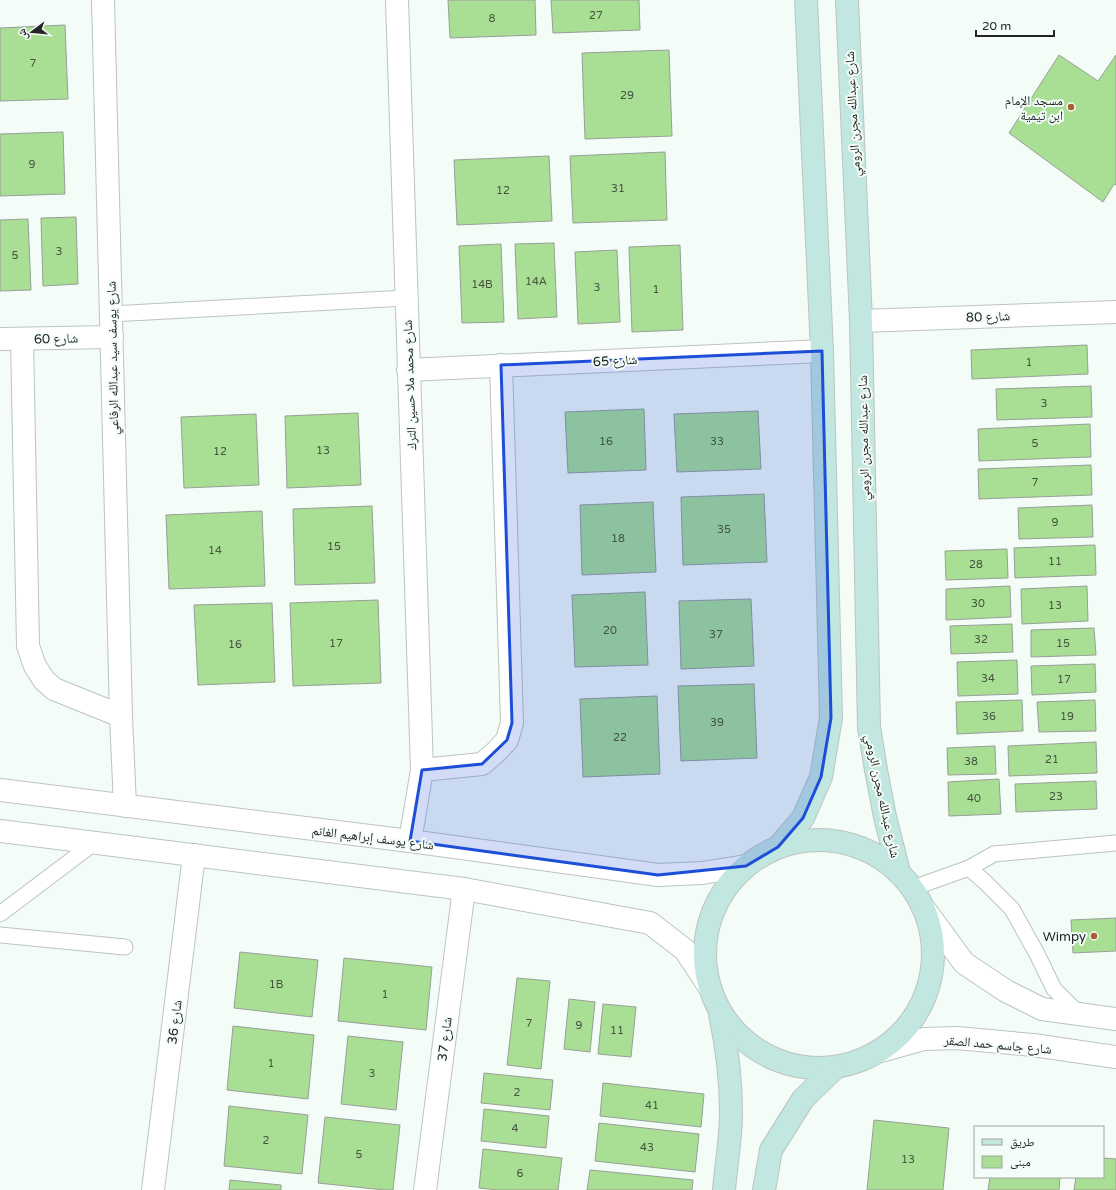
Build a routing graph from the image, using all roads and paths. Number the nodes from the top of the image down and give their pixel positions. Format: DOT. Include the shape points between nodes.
graph roads {
  1 [pos="103,0"];
  2 [pos="397,0"];
  3 [pos="806,0"];
  4 [pos="847,0"];
  5 [pos="406,298"];
  6 [pos="1116,312"];
  7 [pos="111,314"];
  8 [pos="861,321"];
  9 [pos="112,336"];
  10 [pos="0,339"];
  11 [pos="22,339"];
  12 [pos="822,351"];
  13 [pos="501,365"];
  14 [pos="408,370"];
  15 [pos="120,716"];
  16 [pos="422,770"];
  17 [pos="0,790"];
  18 [pos="125,806"];
  19 [pos="0,831"];
  20 [pos="410,841"];
  21 [pos="94,843"];
  22 [pos="1116,843"];
  23 [pos="778,847"];
  24 [pos="194,855"];
  25 [pos="746,866"];
  26 [pos="969,868"];
  27 [pos="906,880"];
  28 [pos="464,889"];
  29 [pos="924,907"];
  30 [pos="0,914"];
  31 [pos="0,935"];
  32 [pos="126,947"];
  33 [pos="710,988"];
  34 [pos="719,1009"];
  35 [pos="1079,1014"];
  36 [pos="1116,1019"];
  37 [pos="881,1051"];
  38 [pos="1116,1057"];
  39 [pos="835,1068"];
  40 [pos="153,1190"];
  41 [pos="425,1190"];
  42 [pos="724,1190"];
  43 [pos="764,1190"];
  1 -- 7 [label="street, شارع يوسف سيد عبدالله الرفاعي"];
  2 -- 5 [label="street, شارع محمد ملا حسين الترك"];
  3 -- 12 [label="main road"];
  4 -- 8 [label="main road, شارع عبدالله مجرن الرومي"];
  5 -- 7 [label="lane"];
  5 -- 14 [label="street, شارع محمد ملا حسين الترك"];
  6 -- 8 [label="street, شارع 80"];
  7 -- 9 [label="street, شارع يوسف سيد عبدالله الرفاعي"];
  8 -- 27 [label="main road, شارع عبدالله مجرن الرومي" via="869,727 885,817"];
  9 -- 11 [label="street, شارع 60"];
  9 -- 15 [label="street, شارع يوسف سيد عبدالله الرفاعي"];
  10 -- 11 [label="street, شارع 60"];
  11 -- 15 [label="street" via="28,646 35,666 54,689"];
  12 -- 13 [label="street, شارع 65"];
  12 -- 23 [label="main road" via="830,718 821,777 803,818"];
  13 -- 14 [label="street, شارع 65"];
  13 -- 16 [label="street" via="512,723 507,740 482,764"];
  14 -- 16 [label="street, شارع محمد ملا حسين الترك"];
  15 -- 18 [label="street, شارع يوسف سيد عبدالله الرفاعي"];
  16 -- 20 [label="street, شارع محمد ملا حسين الترك"];
  17 -- 18 [label="street, شارع يوسف إبراهيم الغانم"];
  18 -- 20 [label="street, شارع يوسف إبراهيم الغانم"];
  19 -- 21 [label="street"];
  20 -- 25 [label="street, شارع يوسف إبراهيم الغانم" via="658,875 702,873"];
  21 -- 24 [label="street"];
  21 -- 30 [label="lane"];
  22 -- 26 [label="lane" via="994,854"];
  23 -- 25 [label="main road"];
  23 -- 27 [label="main road" via="810,840 843,842 873,853"];
  24 -- 28 [label="street"];
  24 -- 40 [label="street, شارع 36"];
  25 -- 33 [label="main road" via="723,891 710,921 705,954"];
  26 -- 27 [label="lane"];
  26 -- 35 [label="lane" via="1012,909 1054,989"];
  27 -- 29 [label="main road"];
  28 -- 33 [label="street" via="650,923 685,950"];
  28 -- 41 [label="street, شارع 37"];
  29 -- 35 [label="street" via="964,963 1042,1009"];
  29 -- 37 [label="main road" via="932,938 932,971 923,1002 906,1030"];
  31 -- 32 [label="lane"];
  33 -- 34 [label="main road"];
  34 -- 39 [label="main road" via="740,1037 768,1057 801,1068"];
  34 -- 42 [label="main road" via="730,1075 731,1114"];
  35 -- 36 [label="street"];
  37 -- 38 [label="street, شارع جاسم حمد الصقر" via="924,1039 957,1038 1033,1045"];
  37 -- 39 [label="main road" via="859,1062"];
  39 -- 43 [label="main road" via="803,1099 771,1150"];
}
